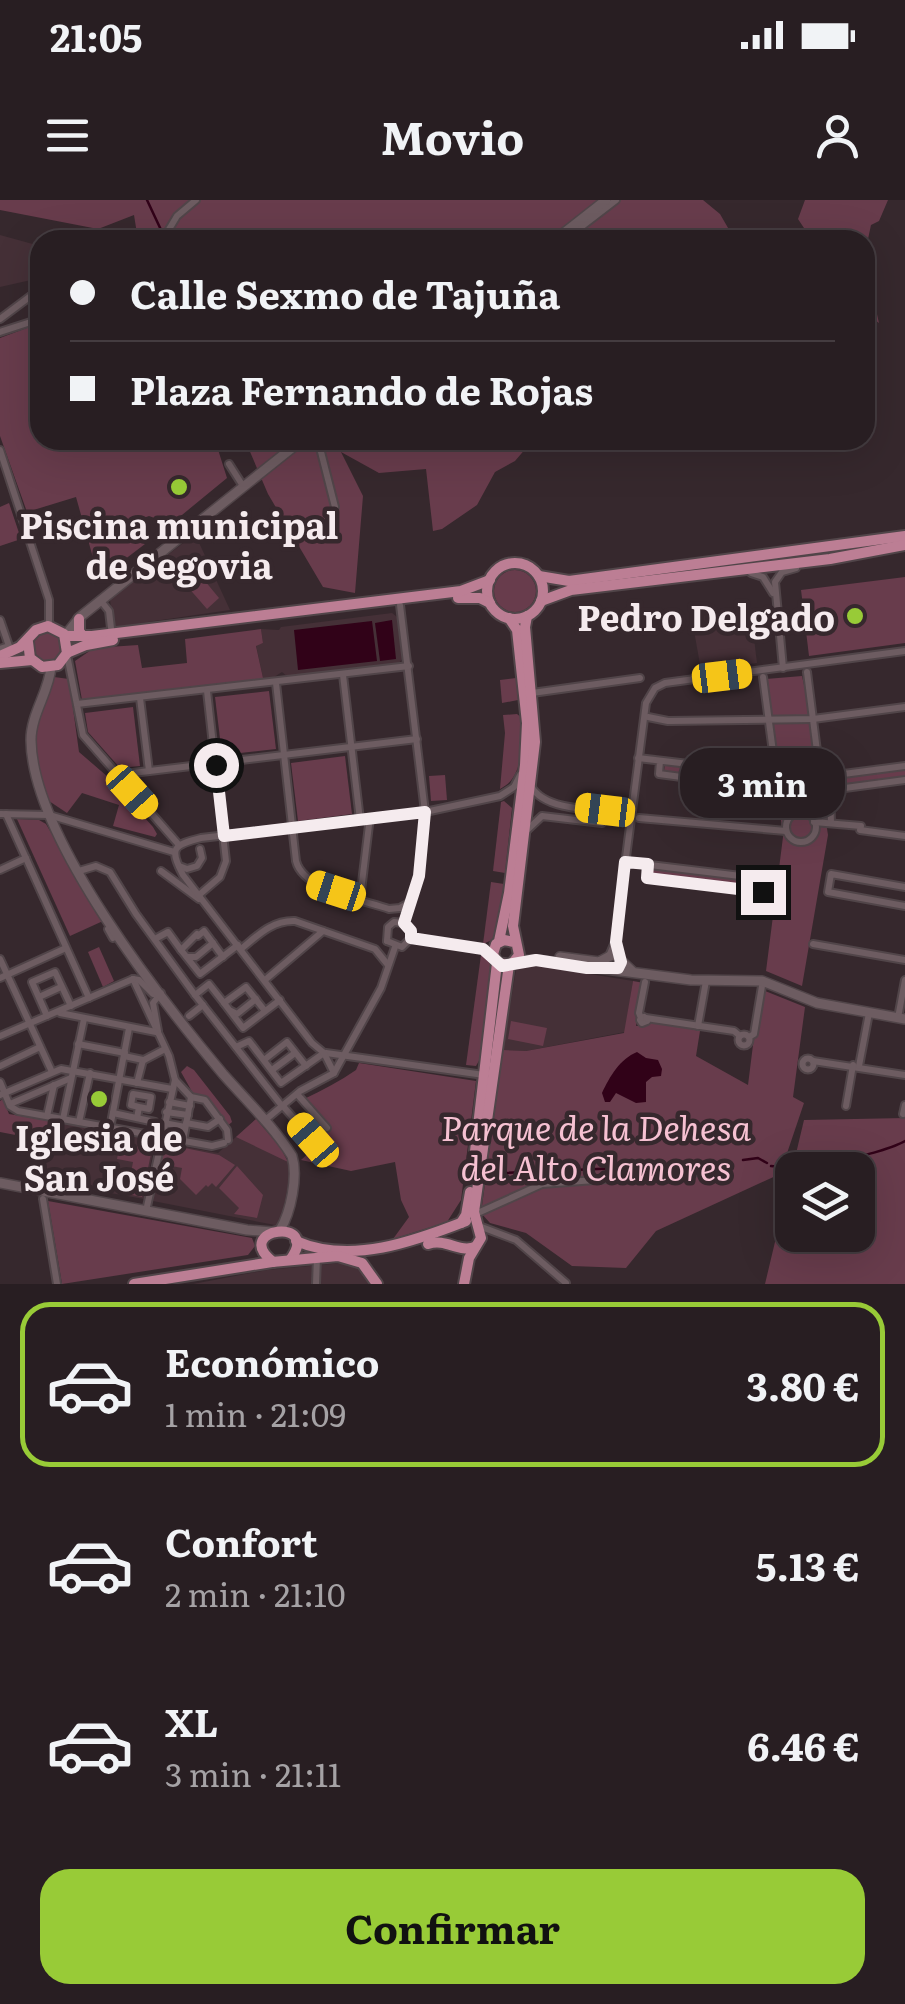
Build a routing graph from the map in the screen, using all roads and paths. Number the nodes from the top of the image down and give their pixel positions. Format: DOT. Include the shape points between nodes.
graph roads {
  1 [pos="196,200"];
  2 [pos="606,200"];
  3 [pos="616,200"];
  4 [pos="169,230"];
  5 [pos="568,230"];
  6 [pos="577,230"];
  7 [pos="30,296"];
  8 [pos="0,319"];
  9 [pos="30,322"];
  10 [pos="0,332"];
  11 [pos="0,450"];
  12 [pos="290,450"];
  13 [pos="321,450"];
  14 [pos="230,464"];
  15 [pos="243,485"];
  16 [pos="335,507"];
  17 [pos="905,536"];
  18 [pos="905,545"];
  19 [pos="830,559"];
  20 [pos="707,574"];
  21 [pos="538,576"];
  22 [pos="490,580"];
  23 [pos="774,594"];
  24 [pos="101,600"];
  25 [pos="540,602"];
  26 [pos="490,603"];
  27 [pos="400,605"];
  28 [pos="527,616"];
  29 [pos="509,618"];
  30 [pos="76,619"];
  31 [pos="0,620"];
  32 [pos="49,626"];
  33 [pos="111,626"];
  34 [pos="65,636"];
  35 [pos="84,636"];
  36 [pos="28,642"];
  37 [pos="905,652"];
  38 [pos="0,656"];
  39 [pos="61,660"];
  40 [pos="34,661"];
  41 [pos="408,666"];
  42 [pos="783,668"];
  43 [pos="807,672"];
  44 [pos="343,675"];
  45 [pos="763,677"];
  46 [pos="640,678"];
  47 [pos="276,683"];
  48 [pos="208,690"];
  49 [pos="43,692"];
  50 [pos="532,692"];
  51 [pos="140,698"];
  52 [pos="77,704"];
  53 [pos="905,707"];
  54 [pos="648,717"];
  55 [pos="813,719"];
  56 [pos="770,720"];
  57 [pos="417,740"];
  58 [pos="350,746"];
  59 [pos="283,754"];
  60 [pos="638,758"];
  61 [pos="660,761"];
  62 [pos="216,762"];
  63 [pos="525,765"];
  64 [pos="905,766"];
  65 [pos="775,767"];
  66 [pos="819,767"];
  67 [pos="148,771"];
  68 [pos="135,772"];
  69 [pos="116,775"];
  70 [pos="905,780"];
  71 [pos="531,786"];
  72 [pos="130,790"];
  73 [pos="830,790"];
  74 [pos="500,796"];
  75 [pos="556,804"];
  76 [pos="610,810"];
  77 [pos="425,812"];
  78 [pos="520,812"];
  79 [pos="2,814"];
  80 [pos="50,816"];
  81 [pos="635,816"];
  82 [pos="555,817"];
  83 [pos="64,820"];
  84 [pos="360,820"];
  85 [pos="814,822"];
  86 [pos="831,823"];
  87 [pos="161,825"];
  88 [pos="370,825"];
  89 [pos="292,828"];
  90 [pos="56,830"];
  91 [pos="786,831"];
  92 [pos="525,832"];
  93 [pos="224,836"];
  94 [pos="905,836"];
  95 [pos="211,838"];
  96 [pos="190,842"];
  97 [pos="151,845"];
  98 [pos="177,848"];
  99 [pos="200,849"];
  100 [pos="26,858"];
  101 [pos="625,862"];
  102 [pos="648,864"];
  103 [pos="178,866"];
  104 [pos="192,869"];
  105 [pos="0,870"];
  106 [pos="79,871"];
  107 [pos="162,872"];
  108 [pos="190,883"];
  109 [pos="905,887"];
  110 [pos="202,898"];
  111 [pos="360,899"];
  112 [pos="412,901"];
  113 [pos="905,906"];
  114 [pos="389,909"];
  115 [pos="394,922"];
  116 [pos="404,923"];
  117 [pos="108,929"];
  118 [pos="323,931"];
  119 [pos="113,938"];
  120 [pos="411,938"];
  121 [pos="155,939"];
  122 [pos="498,942"];
  123 [pos="213,943"];
  124 [pos="391,944"];
  125 [pos="814,944"];
  126 [pos="239,947"];
  127 [pos="66,948"];
  128 [pos="376,948"];
  129 [pos="483,949"];
  130 [pos="184,953"];
  131 [pos="223,956"];
  132 [pos="508,956"];
  133 [pos="0,959"];
  134 [pos="905,960"];
  135 [pos="613,962"];
  136 [pos="389,967"];
  137 [pos="4,976"];
  138 [pos="132,979"];
  139 [pos="264,980"];
  140 [pos="706,980"];
  141 [pos="905,980"];
  142 [pos="646,982"];
  143 [pos="762,986"];
  144 [pos="61,987"];
  145 [pos="161,993"];
  146 [pos="195,995"];
  147 [pos="38,997"];
  148 [pos="89,998"];
  149 [pos="256,999"];
  150 [pos="280,1000"];
  151 [pos="204,1005"];
  152 [pos="73,1006"];
  153 [pos="227,1007"];
  154 [pos="265,1011"];
  155 [pos="57,1013"];
  156 [pos="869,1013"];
  157 [pos="47,1016"];
  158 [pos="184,1016"];
  159 [pos="82,1019"];
  160 [pos="902,1019"];
  161 [pos="29,1024"];
  162 [pos="698,1026"];
  163 [pos="130,1028"];
  164 [pos="157,1032"];
  165 [pos="0,1036"];
  166 [pos="78,1044"];
  167 [pos="236,1046"];
  168 [pos="40,1048"];
  169 [pos="165,1048"];
  170 [pos="295,1052"];
  171 [pos="324,1053"];
  172 [pos="344,1054"];
  173 [pos="125,1055"];
  174 [pos="143,1060"];
  175 [pos="264,1060"];
  176 [pos="813,1061"];
  177 [pos="856,1065"];
  178 [pos="0,1066"];
  179 [pos="306,1066"];
  180 [pos="272,1070"];
  181 [pos="52,1072"];
  182 [pos="90,1073"];
  183 [pos="334,1073"];
  184 [pos="72,1074"];
  185 [pos="484,1075"];
  186 [pos="905,1075"];
  187 [pos="120,1080"];
  188 [pos="176,1080"];
  189 [pos="0,1082"];
  190 [pos="138,1083"];
  191 [pos="54,1085"];
  192 [pos="172,1089"];
  193 [pos="2,1094"];
  194 [pos="297,1094"];
  195 [pos="169,1102"];
  196 [pos="190,1102"];
  197 [pos="10,1104"];
  198 [pos="284,1104"];
  199 [pos="846,1106"];
  200 [pos="139,1107"];
  201 [pos="166,1112"];
  202 [pos="113,1113"];
  203 [pos="48,1116"];
  204 [pos="137,1118"];
  205 [pos="63,1119"];
  206 [pos="220,1119"];
  207 [pos="264,1120"];
  208 [pos="79,1122"];
  209 [pos="187,1122"];
  210 [pos="159,1123"];
  211 [pos="110,1128"];
  212 [pos="327,1128"];
  213 [pos="160,1138"];
  214 [pos="313,1140"];
  215 [pos="183,1141"];
  216 [pos="714,1170"];
  217 [pos="0,1183"];
  218 [pos="30,1189"];
  219 [pos="43,1199"];
  220 [pos="146,1211"];
  221 [pos="480,1212"];
  222 [pos="460,1223"];
  223 [pos="477,1225"];
  224 [pos="281,1232"];
  225 [pos="506,1235"];
  226 [pos="456,1244"];
  227 [pos="476,1247"];
  228 [pos="317,1256"];
  229 [pos="338,1256"];
  230 [pos="265,1260"];
  231 [pos="290,1260"];
  232 [pos="180,1277"];
  233 [pos="219,1278"];
  234 [pos="566,1283"];
  235 [pos="57,1284"];
  236 [pos="134,1284"];
  237 [pos="316,1284"];
  238 [pos="377,1284"];
  239 [pos="462,1284"];
  1 -- 4 [label="street"];
  2 -- 5 [label="street"];
  3 -- 6 [label="street"];
  7 -- 8 [label="street"];
  9 -- 10 [label="street"];
  11 -- 32 [label="street" via="49,600"];
  12 -- 15 [label="street"];
  13 -- 16 [label="street"];
  14 -- 15 [label="street"];
  15 -- 24 [label="street"];
  17 -- 21 [label="main road" via="569,582"];
  18 -- 19 [label="main road"];
  19 -- 20 [label="main road"];
  19 -- 23 [label="street" via="782,572"];
  20 -- 23 [label="street" via="756,572"];
  20 -- 25 [label="main road" via="572,590"];
  21 -- 22 [label="main road" via="513,563"];
  21 -- 25 [label="main road"];
  22 -- 26 [label="main road"];
  22 -- 35 [label="main road" via="461,591"];
  23 -- 42 [label="street"];
  24 -- 30 [label="street"];
  24 -- 33 [label="street"];
  25 -- 28 [label="main road"];
  26 -- 27 [label="main road" via="470,597"];
  26 -- 29 [label="main road"];
  27 -- 39 [label="main road" via="105,641"];
  27 -- 41 [label="street"];
  28 -- 29 [label="main road"];
  28 -- 50 [label="main road"];
  29 -- 63 [label="main road" via="519,648"];
  30 -- 32 [label="street"];
  30 -- 34 [label="street"];
  30 -- 35 [label="main road"];
  31 -- 38 [label="street" via="8,646"];
  32 -- 34 [label="main road"];
  32 -- 36 [label="main road"];
  34 -- 35 [label="main road"];
  34 -- 39 [label="main road"];
  36 -- 38 [label="main road"];
  36 -- 40 [label="main road"];
  37 -- 42 [label="street"];
  38 -- 40 [label="main road"];
  39 -- 40 [label="main road"];
  39 -- 49 [label="street"];
  39 -- 52 [label="street"];
  40 -- 49 [label="street"];
  41 -- 44 [label="street"];
  41 -- 57 [label="street"];
  42 -- 60 [label="street" via="658,686 646,704"];
  43 -- 55 [label="street"];
  44 -- 47 [label="street"];
  44 -- 58 [label="street"];
  45 -- 56 [label="street"];
  46 -- 50 [label="street"];
  47 -- 48 [label="street"];
  47 -- 59 [label="street"];
  48 -- 51 [label="street"];
  48 -- 62 [label="street"];
  49 -- 80 [label="street" via="31,742"];
  50 -- 71 [label="main road"];
  51 -- 52 [label="street"];
  51 -- 67 [label="street"];
  52 -- 69 [label="street" via="81,732"];
  53 -- 55 [label="street"];
  54 -- 56 [label="street"];
  55 -- 56 [label="street"];
  55 -- 66 [label="street"];
  56 -- 65 [label="street"];
  57 -- 58 [label="street"];
  57 -- 77 [label="street"];
  58 -- 59 [label="street"];
  58 -- 84 [label="street"];
  59 -- 62 [label="street"];
  59 -- 89 [label="street"];
  60 -- 61 [label="street"];
  60 -- 81 [label="street"];
  61 -- 61 [label="street" via="659,774 768,784 765,774"];
  62 -- 67 [label="street"];
  62 -- 93 [label="street"];
  63 -- 74 [label="street" via="515,786"];
  63 -- 78 [label="main road"];
  64 -- 73 [label="street" via="828,776"];
  67 -- 68 [label="street"];
  68 -- 69 [label="street"];
  68 -- 72 [label="street"];
  69 -- 72 [label="street"];
  70 -- 73 [label="street"];
  71 -- 75 [label="street"];
  71 -- 92 [label="main road"];
  72 -- 87 [label="street"];
  73 -- 86 [label="street"];
  74 -- 77 [label="street"];
  74 -- 78 [label="street"];
  75 -- 76 [label="street"];
  75 -- 82 [label="street"];
  76 -- 81 [label="street"];
  76 -- 82 [label="street" via="602,823"];
  77 -- 84 [label="street"];
  77 -- 112 [label="street"];
  78 -- 122 [label="main road"];
  79 -- 80 [label="street"];
  79 -- 100 [label="street"];
  80 -- 83 [label="street"];
  80 -- 90 [label="street"];
  81 -- 91 [label="street"];
  81 -- 101 [label="street"];
  82 -- 92 [label="street" via="540,817"];
  83 -- 90 [label="street"];
  83 -- 97 [label="street"];
  84 -- 89 [label="street"];
  85 -- 86 [label="street"];
  85 -- 91 [label="street" via="795,814"];
  85 -- 91 [label="street" via="808,840 794,841"];
  86 -- 94 [label="street"];
  87 -- 97 [label="street" via="164,837"];
  87 -- 98 [label="street"];
  88 -- 111 [label="street"];
  89 -- 93 [label="street"];
  89 -- 111 [label="street" via="303,877"];
  90 -- 106 [label="street"];
  92 -- 132 [label="main road"];
  93 -- 95 [label="street"];
  93 -- 110 [label="street" via="226,861"];
  95 -- 96 [label="street"];
  95 -- 99 [label="street"];
  96 -- 98 [label="street"];
  96 -- 99 [label="street"];
  97 -- 98 [label="street"];
  98 -- 103 [label="street"];
  99 -- 104 [label="street" via="202,858"];
  100 -- 105 [label="street"];
  100 -- 127 [label="street"];
  101 -- 102 [label="street"];
  101 -- 135 [label="street"];
  102 -- 102 [label="street" via="647,878 763,892 765,878"];
  103 -- 104 [label="street"];
  103 -- 108 [label="street"];
  104 -- 108 [label="street"];
  106 -- 121 [label="street" via="96,866 110,872"];
  106 -- 145 [label="street"];
  107 -- 110 [label="street"];
  108 -- 110 [label="street"];
  109 -- 113 [label="street" via="831,874 828,892"];
  110 -- 126 [label="street"];
  111 -- 114 [label="street"];
  112 -- 114 [label="street"];
  112 -- 116 [label="street"];
  114 -- 115 [label="street"];
  115 -- 116 [label="street"];
  115 -- 124 [label="street" via="386,930"];
  116 -- 120 [label="street"];
  117 -- 119 [label="street"];
  118 -- 126 [label="street" via="282,921"];
  118 -- 128 [label="street"];
  118 -- 139 [label="street"];
  120 -- 124 [label="street" via="405,946"];
  120 -- 129 [label="street"];
  121 -- 130 [label="street" via="168,932"];
  121 -- 146 [label="street"];
  122 -- 129 [label="main road"];
  122 -- 132 [label="main road"];
  122 -- 132 [label="main road"];
  123 -- 130 [label="street" via="196,957"];
  123 -- 130 [label="street" via="200,934"];
  123 -- 131 [label="street"];
  124 -- 128 [label="street"];
  124 -- 136 [label="street"];
  125 -- 134 [label="street"];
  126 -- 131 [label="street"];
  126 -- 139 [label="street"];
  127 -- 137 [label="street"];
  127 -- 148 [label="street"];
  128 -- 136 [label="street"];
  129 -- 132 [label="main road"];
  130 -- 131 [label="street" via="200,974"];
  132 -- 135 [label="street" via="587,968"];
  132 -- 185 [label="main road"];
  132 -- 223 [label="main road"];
  133 -- 137 [label="street"];
  135 -- 140 [label="street" via="635,973"];
  136 -- 172 [label="street"];
  137 -- 161 [label="street"];
  138 -- 145 [label="street"];
  138 -- 148 [label="street"];
  138 -- 164 [label="street"];
  139 -- 150 [label="street"];
  140 -- 156 [label="street" via="762,981"];
  140 -- 162 [label="street"];
  141 -- 160 [label="street"];
  142 -- 162 [label="street" via="643,1018"];
  143 -- 162 [label="street" via="754,1034"];
  144 -- 147 [label="street"];
  144 -- 147 [label="street" via="55,972 32,982"];
  144 -- 152 [label="street"];
  145 -- 158 [label="street"];
  145 -- 164 [label="street" via="154,1002"];
  146 -- 151 [label="street"];
  146 -- 153 [label="street" via="209,984"];
  147 -- 157 [label="street"];
  148 -- 152 [label="street"];
  149 -- 153 [label="street" via="237,1014"];
  149 -- 153 [label="street" via="246,987"];
  149 -- 154 [label="street"];
  150 -- 154 [label="street"];
  150 -- 171 [label="street"];
  151 -- 158 [label="street"];
  151 -- 167 [label="street"];
  152 -- 155 [label="street"];
  152 -- 159 [label="street"];
  153 -- 154 [label="street" via="244,1028"];
  155 -- 157 [label="street"];
  155 -- 159 [label="street"];
  156 -- 160 [label="street"];
  156 -- 177 [label="street"];
  157 -- 161 [label="street"];
  158 -- 207 [label="street" via="186,1028"];
  159 -- 163 [label="street"];
  159 -- 166 [label="street"];
  161 -- 165 [label="street"];
  161 -- 168 [label="street"];
  163 -- 164 [label="street"];
  163 -- 173 [label="street"];
  164 -- 169 [label="street"];
  166 -- 173 [label="street"];
  166 -- 184 [label="street"];
  167 -- 175 [label="street" via="249,1041"];
  167 -- 198 [label="street"];
  168 -- 178 [label="street"];
  168 -- 181 [label="street"];
  169 -- 174 [label="street"];
  169 -- 188 [label="street"];
  170 -- 175 [label="street" via="287,1042"];
  170 -- 179 [label="street"];
  170 -- 180 [label="street"];
  171 -- 172 [label="street"];
  171 -- 179 [label="street"];
  171 -- 183 [label="street"];
  172 -- 183 [label="street"];
  172 -- 185 [label="street"];
  173 -- 174 [label="street"];
  173 -- 187 [label="street"];
  174 -- 190 [label="street"];
  175 -- 180 [label="street"];
  176 -- 177 [label="street"];
  177 -- 186 [label="street"];
  177 -- 199 [label="street"];
  179 -- 180 [label="street" via="282,1084"];
  181 -- 184 [label="street"];
  181 -- 193 [label="street"];
  182 -- 184 [label="street"];
  182 -- 187 [label="street"];
  182 -- 208 [label="street"];
  183 -- 194 [label="street"];
  184 -- 191 [label="street"];
  184 -- 205 [label="street"];
  185 -- 222 [label="main road" via="467,1213"];
  187 -- 190 [label="street"];
  187 -- 202 [label="street"];
  188 -- 192 [label="street"];
  188 -- 196 [label="street"];
  189 -- 193 [label="street"];
  190 -- 192 [label="street"];
  191 -- 197 [label="street"];
  191 -- 203 [label="street"];
  192 -- 195 [label="street"];
  193 -- 197 [label="street"];
  194 -- 198 [label="street"];
  194 -- 212 [label="street"];
  195 -- 196 [label="street"];
  195 -- 201 [label="street"];
  196 -- 206 [label="street" via="203,1099"];
  196 -- 209 [label="street"];
  197 -- 203 [label="street"];
  198 -- 207 [label="street"];
  198 -- 214 [label="street"];
  200 -- 204 [label="street"];
  201 -- 209 [label="street"];
  201 -- 210 [label="street"];
  202 -- 204 [label="street"];
  202 -- 211 [label="street"];
  203 -- 205 [label="street"];
  204 -- 210 [label="street"];
  205 -- 208 [label="street"];
  205 -- 218 [label="street" via="40,1141"];
  206 -- 209 [label="street" via="208,1127"];
  206 -- 215 [label="street" via="226,1142 215,1147"];
  207 -- 224 [label="street" via="294,1160"];
  208 -- 211 [label="street"];
  209 -- 210 [label="street"];
  209 -- 215 [label="street"];
  210 -- 213 [label="street"];
  211 -- 213 [label="street"];
  213 -- 215 [label="street"];
  213 -- 220 [label="street"];
  216 -- 221 [label="street" via="542,1184"];
  217 -- 218 [label="street"];
  218 -- 220 [label="street"];
  219 -- 235 [label="street"];
  220 -- 224 [label="street"];
  222 -- 223 [label="main road"];
  222 -- 224 [label="main road" via="380,1248 322,1248"];
  222 -- 226 [label="main road"];
  223 -- 225 [label="street"];
  223 -- 227 [label="main road" via="482,1238"];
  224 -- 230 [label="main road"];
  224 -- 231 [label="main road" via="296,1251"];
  225 -- 227 [label="street"];
  225 -- 234 [label="street"];
  226 -- 227 [label="main road"];
  226 -- 229 [label="main road"];
  226 -- 239 [label="main road"];
  227 -- 239 [label="main road"];
  228 -- 229 [label="main road"];
  228 -- 231 [label="main road"];
  228 -- 237 [label="street"];
  229 -- 238 [label="main road" via="362,1263"];
  230 -- 231 [label="main road"];
  230 -- 232 [label="main road"];
  230 -- 233 [label="main road"];
  232 -- 233 [label="main road"];
  232 -- 236 [label="main road"];
}
